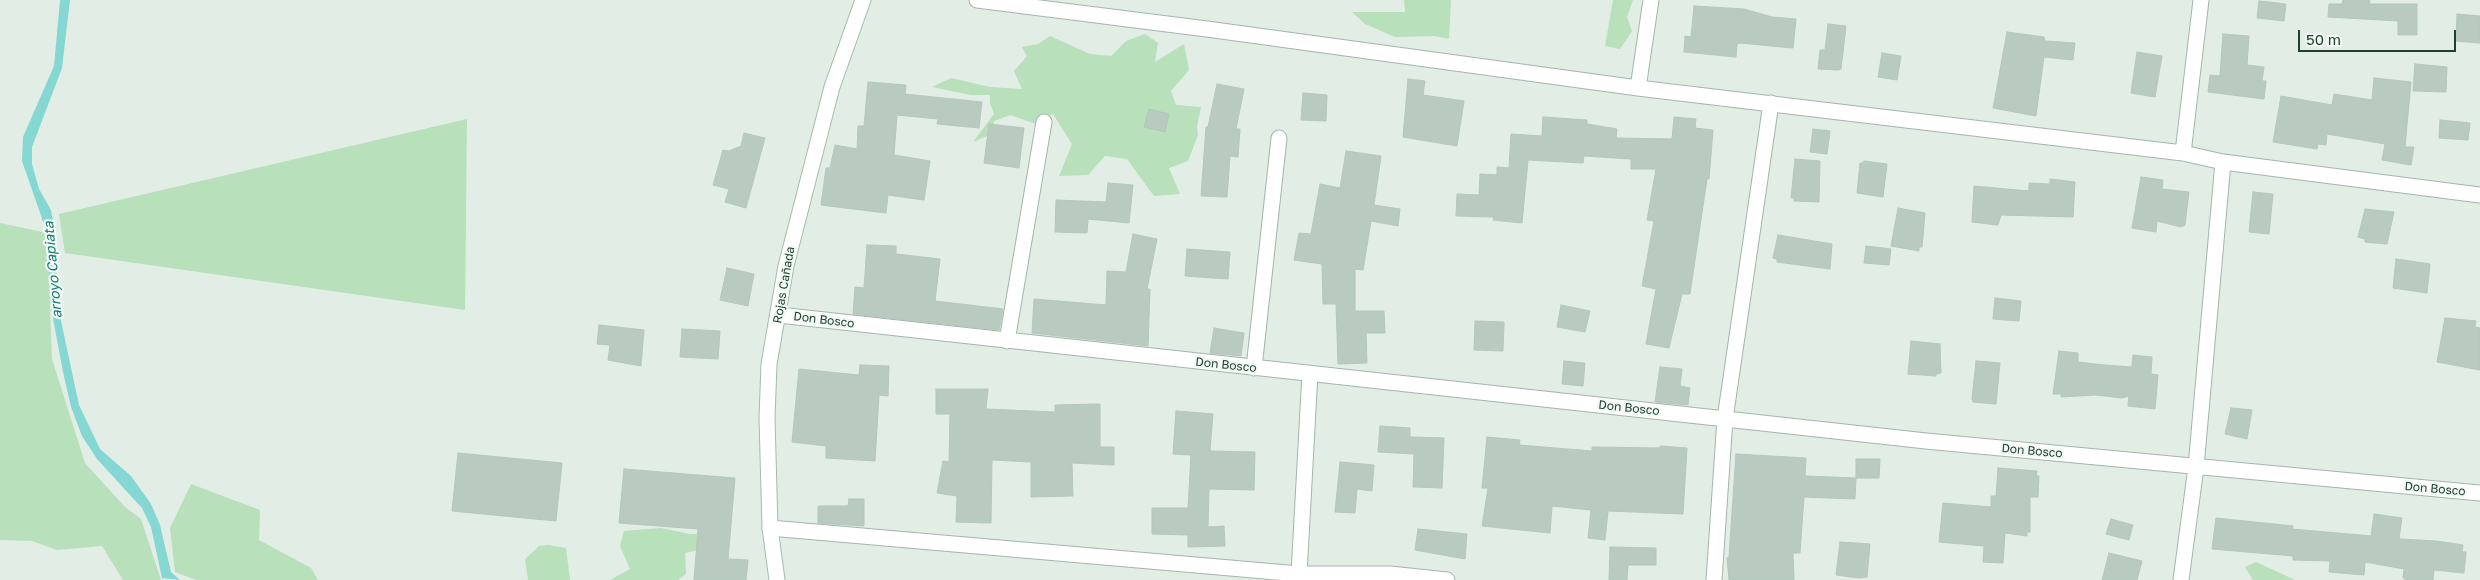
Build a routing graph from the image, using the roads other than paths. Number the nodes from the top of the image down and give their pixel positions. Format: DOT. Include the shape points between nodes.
graph roads {
  1 [pos="863,0"];
  2 [pos="977,0"];
  3 [pos="1652,0"];
  4 [pos="2201,0"];
  5 [pos="1638,88"];
  6 [pos="1771,103"];
  7 [pos="1044,122"];
  8 [pos="1279,138"];
  9 [pos="2183,153"];
  10 [pos="2223,162"];
  11 [pos="2480,194"];
  12 [pos="779,315"];
  13 [pos="1006,342"];
  14 [pos="1254,368"];
  15 [pos="1310,373"];
  16 [pos="1725,418"];
  17 [pos="2196,467"];
  18 [pos="2480,493"];
  19 [pos="770,528"];
  20 [pos="1300,574"];
  21 [pos="777,580"];
  22 [pos="1447,580"];
  23 [pos="1714,580"];
  24 [pos="2181,580"];
  1 -- 12 [label="street, Rojas Cañada" via="829,96 786,266"];
  2 -- 5 [label="street"];
  3 -- 5 [label="street"];
  4 -- 9 [label="street"];
  5 -- 6 [label="street"];
  6 -- 9 [label="street"];
  6 -- 16 [label="street"];
  7 -- 13 [label="street"];
  8 -- 14 [label="street"];
  9 -- 10 [label="street"];
  10 -- 11 [label="street"];
  10 -- 17 [label="street"];
  12 -- 13 [label="street, Don Bosco"];
  12 -- 19 [label="street, Rojas Cañada" via="769,373 767,418"];
  13 -- 14 [label="street, Don Bosco"];
  14 -- 15 [label="street, Don Bosco"];
  15 -- 16 [label="street, Don Bosco"];
  15 -- 20 [label="street"];
  16 -- 17 [label="street, Don Bosco"];
  16 -- 23 [label="street"];
  17 -- 18 [label="street, Don Bosco"];
  17 -- 24 [label="street"];
  19 -- 20 [label="street"];
  19 -- 21 [label="street, Rojas Cañada"];
  20 -- 22 [label="street" via="1390,574"];
}
